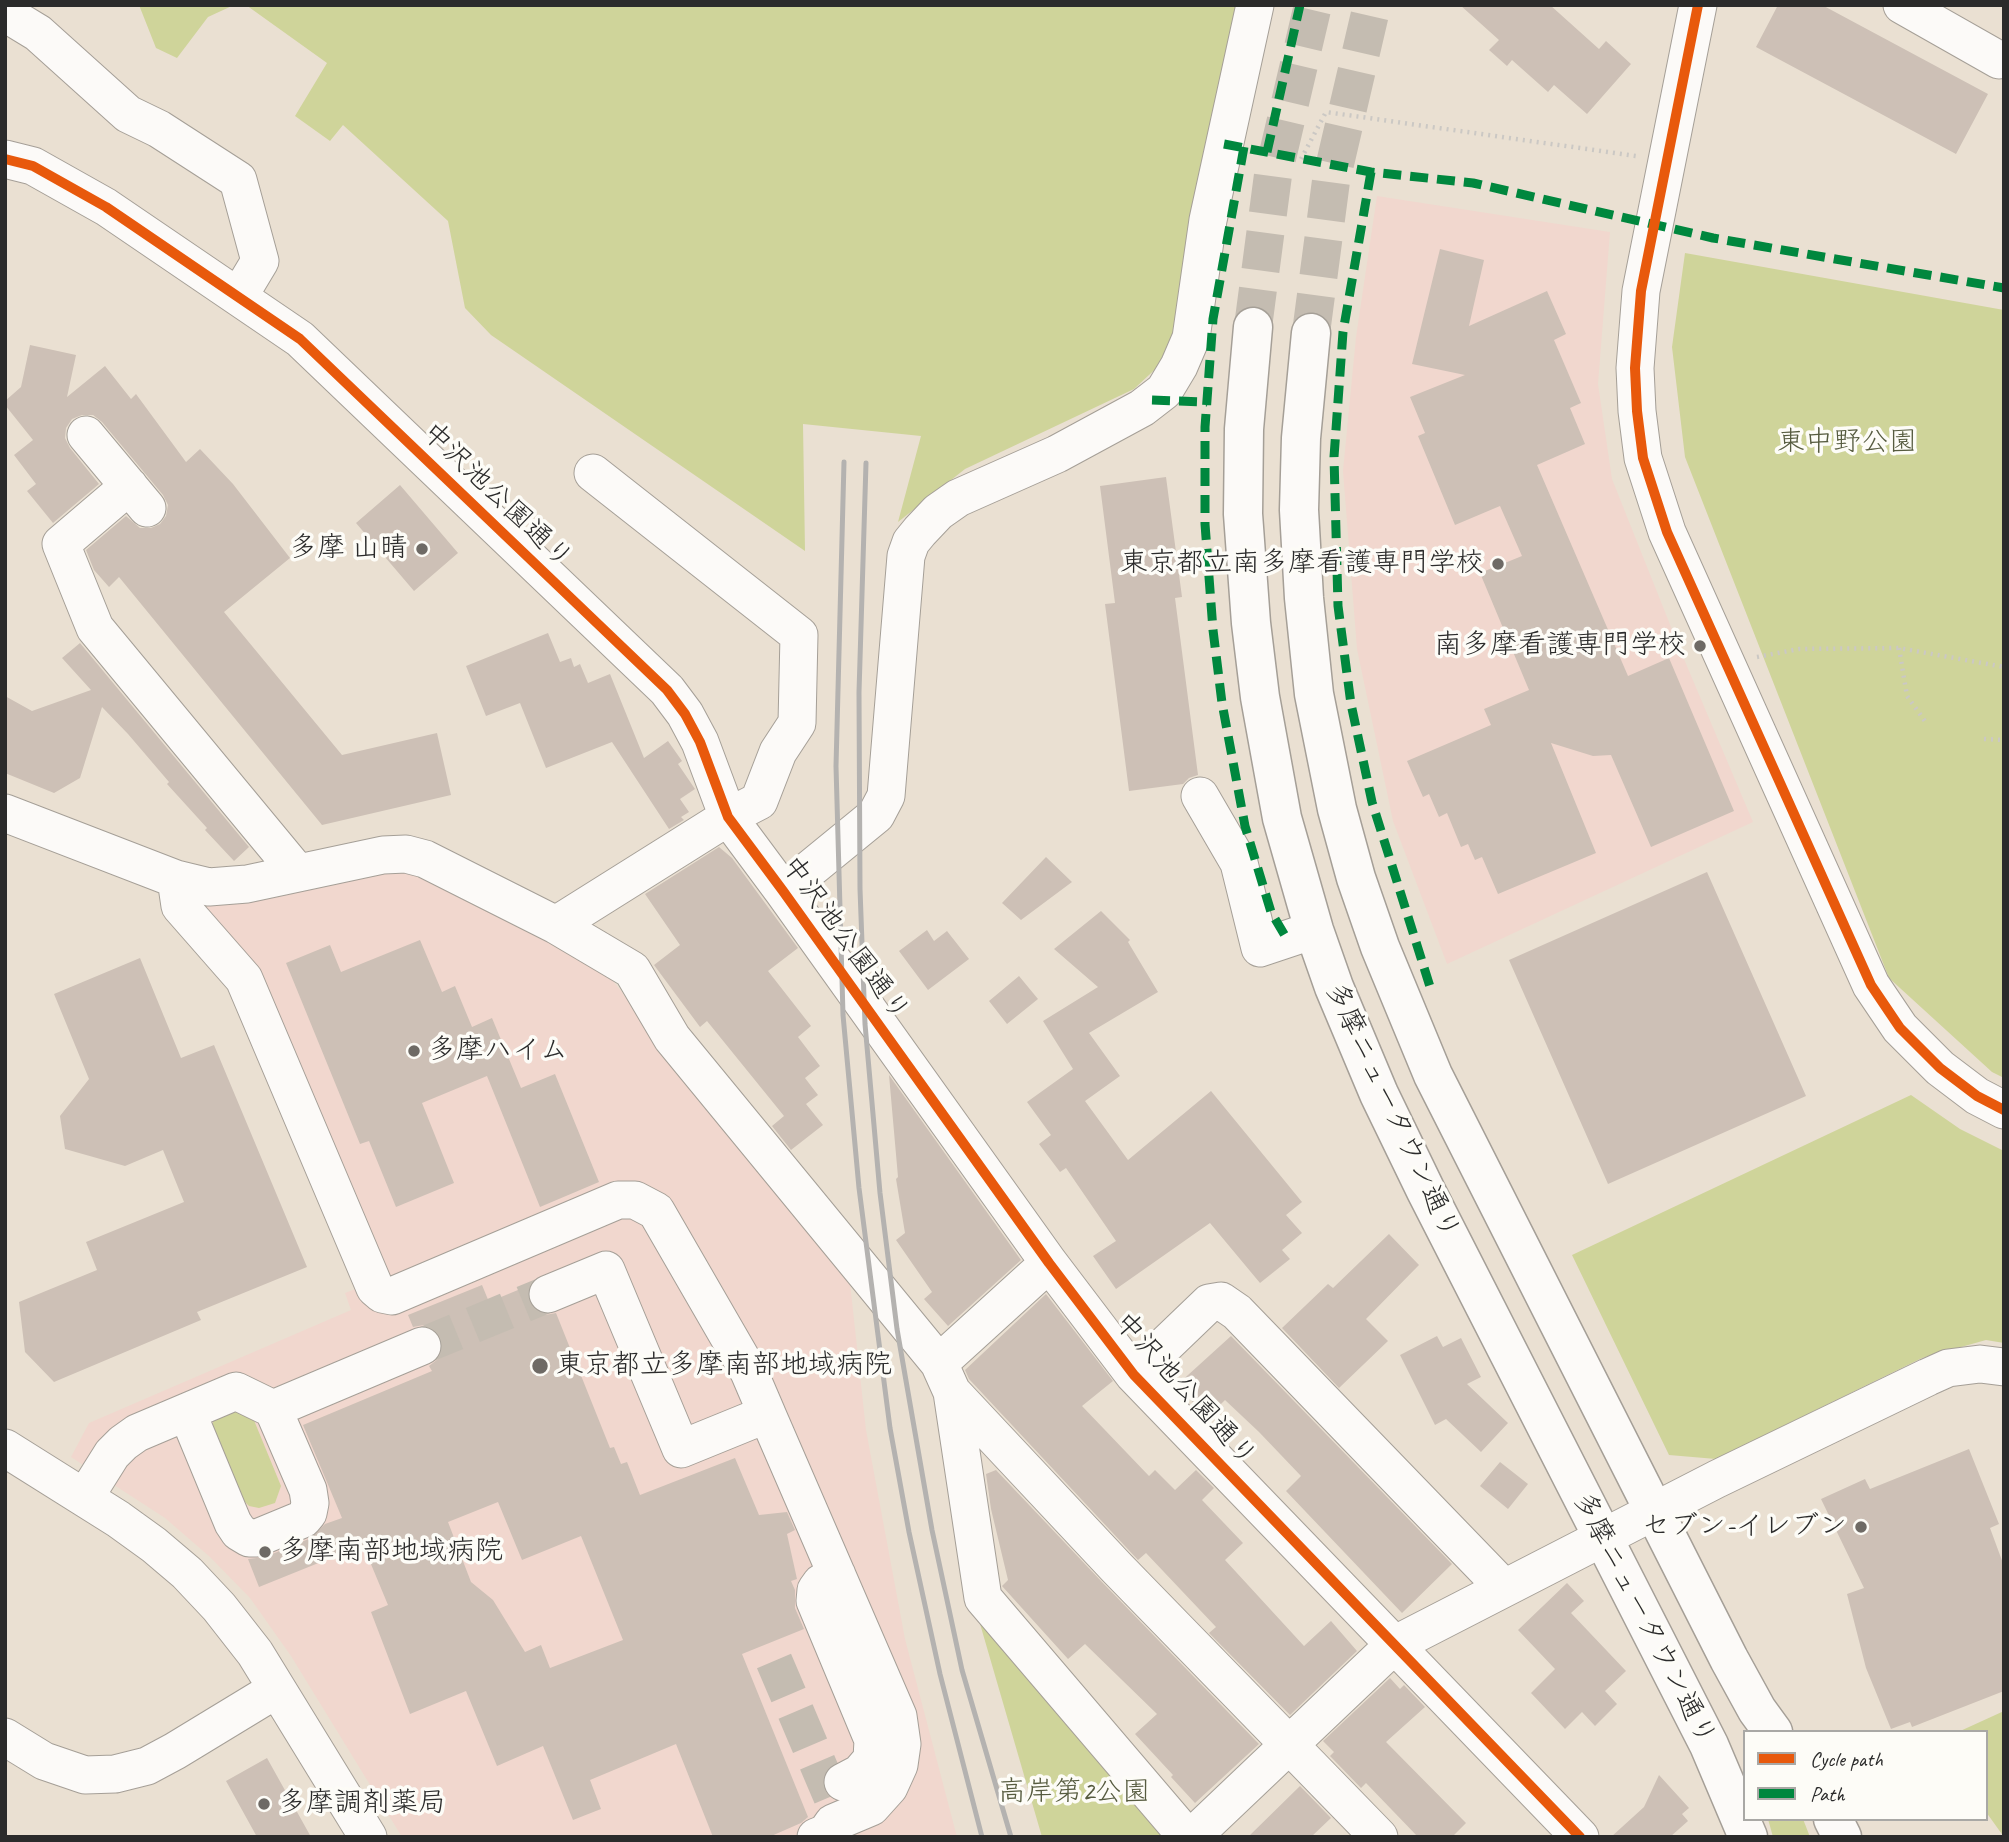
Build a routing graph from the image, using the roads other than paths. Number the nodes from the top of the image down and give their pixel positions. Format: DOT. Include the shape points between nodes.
graph roads {
  1 [pos="1255,5"];
  2 [pos="1698,5"];
  3 [pos="1902,5"];
  4 [pos="5,13"];
  5 [pos="1999,60"];
  6 [pos="5,159"];
  7 [pos="239,296"];
  8 [pos="1253,327"];
  9 [pos="1311,333"];
  10 [pos="86,435"];
  11 [pos="593,472"];
  12 [pos="1200,796"];
  13 [pos="5,813"];
  14 [pos="728,817"];
  15 [pos="298,872"];
  16 [pos="176,879"];
  17 [pos="783,891"];
  18 [pos="556,925"];
  19 [pos="1314,930"];
  20 [pos="2004,1110"];
  21 [pos="1477,1163"];
  22 [pos="1426,1191"];
  23 [pos="1049,1263"];
  24 [pos="548,1294"];
  25 [pos="422,1346"];
  26 [pos="2004,1367"];
  27 [pos="1134,1375"];
  28 [pos="946,1378"];
  29 [pos="273,1409"];
  30 [pos="187,1412"];
  31 [pos="767,1413"];
  32 [pos="5,1448"];
  33 [pos="85,1497"];
  34 [pos="1654,1511"];
  35 [pos="1603,1538"];
  36 [pos="837,1575"];
  37 [pos="1504,1588"];
  38 [pos="1394,1645"];
  39 [pos="277,1689"];
  40 [pos="1772,1730"];
  41 [pos="5,1737"];
  42 [pos="1289,1746"];
  43 [pos="844,1782"];
  44 [pos="1834,1821"];
  45 [pos="368,1837"];
  46 [pos="816,1837"];
  47 [pos="1189,1837"];
  48 [pos="1379,1837"];
  49 [pos="1580,1837"];
  50 [pos="1748,1837"];
  51 [pos="1842,1837"];
  1 -- 17 [label="street" via="1208,220 1191,338 1179,366 1164,391 1142,408 1057,454 958,498 920,531 906,555 886,796 876,815"];
  2 -- 20 [label="street" via="1641,291 1635,368 1643,458 1667,531 1871,985 1900,1028 1940,1069"];
  3 -- 5 [label="street"];
  4 -- 7 [label="street" via="38,33 128,114 238,180 260,261"];
  6 -- 7 [label="street, 中沢池公園通り" via="33,166 106,207"];
  7 -- 14 [label="street, 中沢池公園通り" via="300,338 667,690 700,742"];
  8 -- 19 [label="main road, 多摩ニュータウン通り" via="1244,429 1243,514 1251,623 1282,818"];
  9 -- 21 [label="main road, 多摩ニュータウン通り" via="1299,510 1314,694 1356,878 1433,1075"];
  10 -- 15 [label="street" via="138,497 61,544 95,628"];
  11 -- 14 [label="street" via="799,635 797,723 778,751 759,801"];
  12 -- 19 [label="street" via="1239,863 1260,948"];
  13 -- 16 [label="street"];
  14 -- 17 [label="street, 中沢池公園通り"];
  14 -- 18 [label="street"];
  15 -- 16 [label="street" via="209,887"];
  15 -- 18 [label="street" via="406,854 425,859"];
  16 -- 31 [label="street" via="180,906 244,979 375,1288 392,1296 618,1200 635,1200 656,1211 749,1372"];
  17 -- 23 [label="street, 中沢池公園通り"];
  18 -- 28 [label="street" via="632,970 672,1038"];
  19 -- 22 [label="main road, 多摩ニュータウン通り" via="1379,1094"];
  21 -- 22 [label="main road" via="1456,1153 1443,1157 1426,1177"];
  21 -- 34 [label="main road, 多摩ニュータウン通り"];
  22 -- 35 [label="main road, 多摩ニュータウン通り"];
  23 -- 27 [label="street, 中沢池公園通り"];
  23 -- 28 [label="street"];
  24 -- 31 [label="street" via="606,1270 681,1449"];
  25 -- 29 [label="street"];
  26 -- 34 [label="street" via="1948,1368"];
  27 -- 37 [label="street" via="1209,1303 1221,1301 1237,1312"];
  27 -- 38 [label="street, 中沢池公園通り"];
  28 -- 42 [label="street" via="1116,1568"];
  28 -- 47 [label="street" via="983,1598"];
  29 -- 30 [label="street" via="236,1391"];
  29 -- 30 [label="street" via="310,1503 303,1519 257,1538 239,1532 233,1523"];
  30 -- 33 [label="street" via="123,1443"];
  31 -- 36 [label="street"];
  32 -- 33 [label="street"];
  33 -- 39 [label="street" via="187,1573 255,1653"];
  34 -- 35 [label="street"];
  34 -- 40 [label="main road, 多摩ニュータウン通り" via="1729,1659"];
  35 -- 37 [label="street"];
  35 -- 50 [label="main road, 多摩ニュータウン通り" via="1709,1745"];
  36 -- 43 [label="street" via="821,1583 815,1601 873,1740 872,1759"];
  36 -- 46 [label="street" via="898,1716 902,1744 889,1787 871,1807 833,1823"];
  37 -- 38 [label="street"];
  38 -- 42 [label="street"];
  38 -- 49 [label="street, 中沢池公園通り"];
  39 -- 41 [label="street" via="147,1766 115,1774 85,1775 44,1761"];
  39 -- 45 [label="street"];
  42 -- 47 [label="street"];
  42 -- 48 [label="street"];
  44 -- 51 [label="main road"];
}
